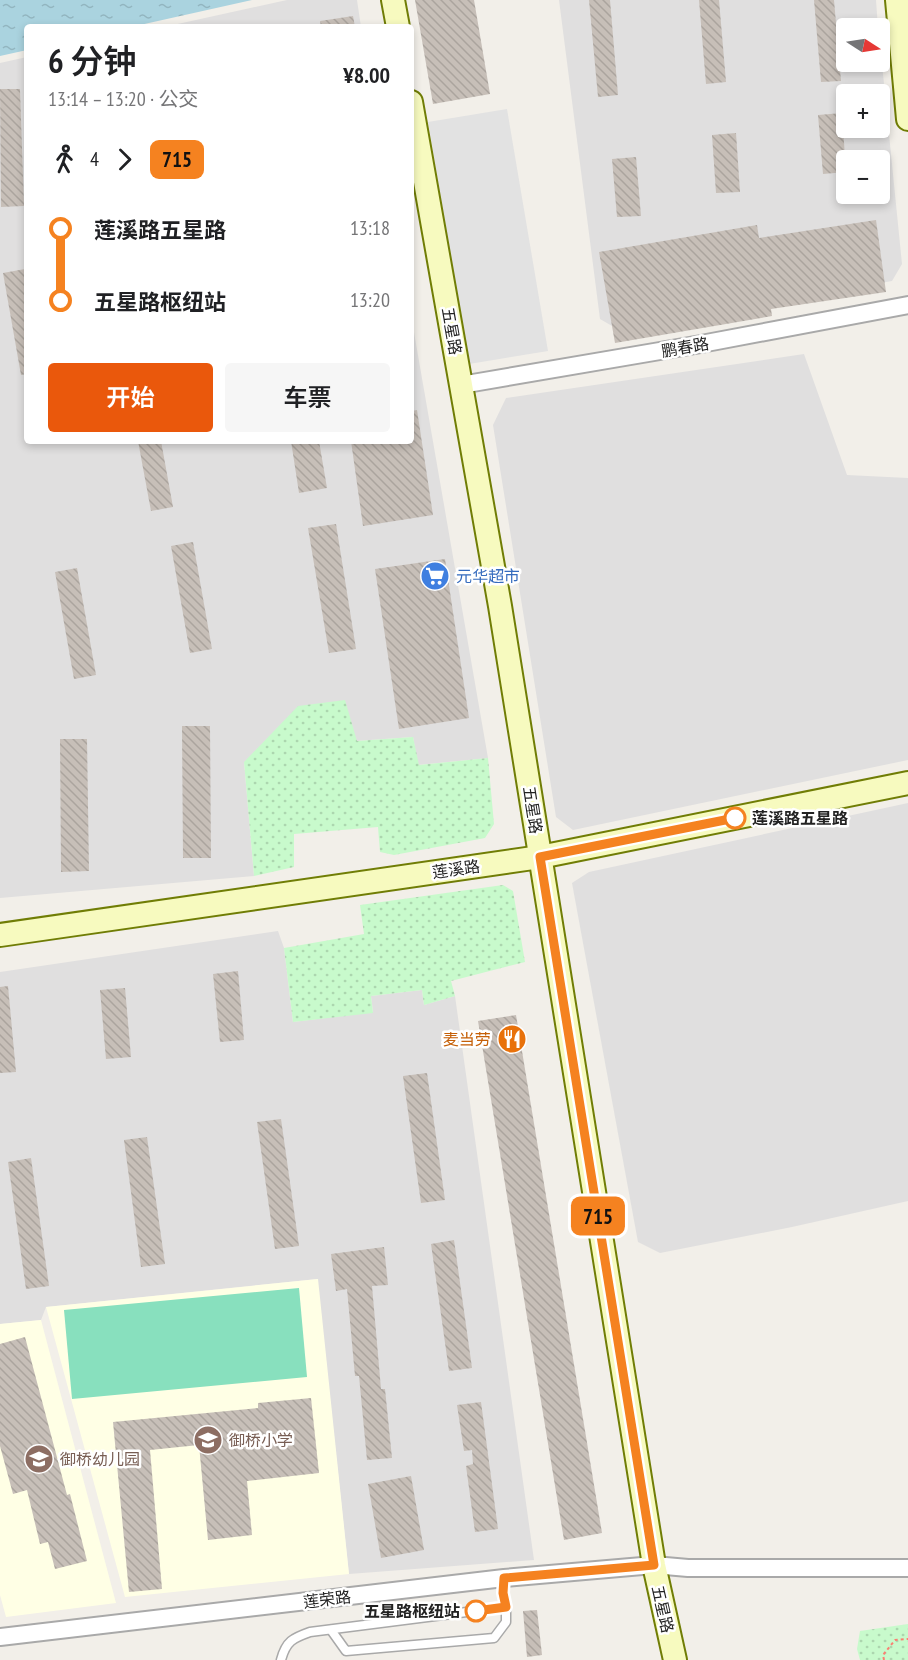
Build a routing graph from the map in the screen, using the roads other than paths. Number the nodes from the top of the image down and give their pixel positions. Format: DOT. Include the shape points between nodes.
graph roads {
  1 [pos="393,0"];
  2 [pos="897,0"];
  3 [pos="397,24"];
  4 [pos="414,119"];
  5 [pos="908,119"];
  6 [pos="908,306"];
  7 [pos="461,386"];
  8 [pos="908,783"];
  9 [pos="540,857"];
  10 [pos="0,935"];
  11 [pos="654,1565"];
  12 [pos="908,1568"];
  13 [pos="504,1578"];
  14 [pos="506,1607"];
  15 [pos="331,1630"];
  16 [pos="0,1637"];
  17 [pos="281,1660"];
  18 [pos="675,1660"];
  1 -- 3 [label="street"];
  2 -- 5 [label="street"];
  4 -- 7 [label="street, 五星路"];
  6 -- 7 [label="street, 鹏春路"];
  7 -- 9 [label="street, 五星路"];
  8 -- 9 [label="street, 莲溪路"];
  9 -- 10 [label="street, 莲溪路"];
  9 -- 11 [label="street, 五星路"];
  11 -- 12 [label="street, 莲荣路"];
  11 -- 13 [label="street, 莲荣路"];
  11 -- 18 [label="street, 五星路"];
  13 -- 14 [label="lane"];
  13 -- 16 [label="street, 莲荣路"];
  14 -- 15 [label="lane"];
  14 -- 15 [label="lane" via="506,1622 494,1638 345,1651"];
  15 -- 17 [label="lane" via="295,1638 284,1648"];
}
